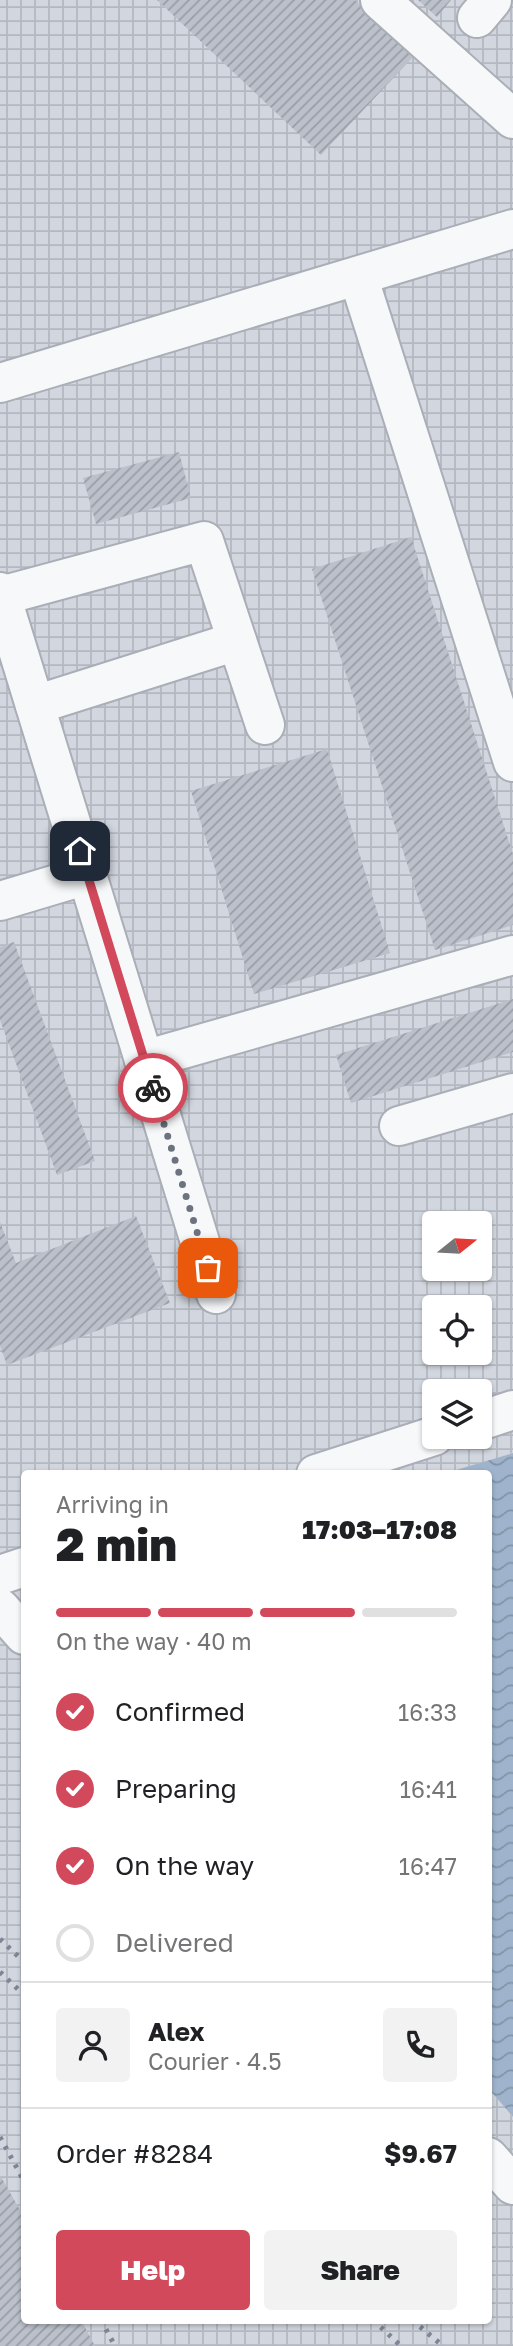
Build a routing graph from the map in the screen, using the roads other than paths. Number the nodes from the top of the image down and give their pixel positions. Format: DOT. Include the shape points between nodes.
graph roads {
  1 [pos="380,0"];
  2 [pos="513,119"];
  3 [pos="513,229"];
  4 [pos="358,276"];
  5 [pos="0,383"];
  6 [pos="1,594"];
  7 [pos="237,641"];
  8 [pos="35,705"];
  9 [pos="265,725"];
  10 [pos="513,762"];
  11 [pos="87,875"];
  12 [pos="0,901"];
  13 [pos="513,955"];
  14 [pos="144,1060"];
  15 [pos="513,1093"];
  16 [pos="399,1126"];
  17 [pos="216,1294"];
  18 [pos="513,1410"];
  19 [pos="492,1417"];
  20 [pos="422,1440"];
  21 [pos="328,1470"];
  22 [pos="21,1568"];
  23 [pos="0,1575"];
  24 [pos="0,1608"];
  25 [pos="21,1632"];
  26 [pos="492,2161"];
  27 [pos="513,2185"];
  1 -- 2 [label="lane"];
  3 -- 4 [label="lane"];
  4 -- 5 [label="lane"];
  4 -- 10 [label="lane"];
  6 -- 7 [label="lane" via="204,541"];
  6 -- 8 [label="lane"];
  7 -- 8 [label="lane"];
  7 -- 9 [label="lane"];
  8 -- 11 [label="lane"];
  11 -- 12 [label="lane"];
  11 -- 14 [label="lane"];
  13 -- 14 [label="lane"];
  14 -- 17 [label="lane"];
  15 -- 16 [label="lane"];
  18 -- 19 [label="lane"];
  20 -- 21 [label="lane"];
  22 -- 23 [label="lane"];
  24 -- 25 [label="lane"];
  26 -- 27 [label="lane"];
}
